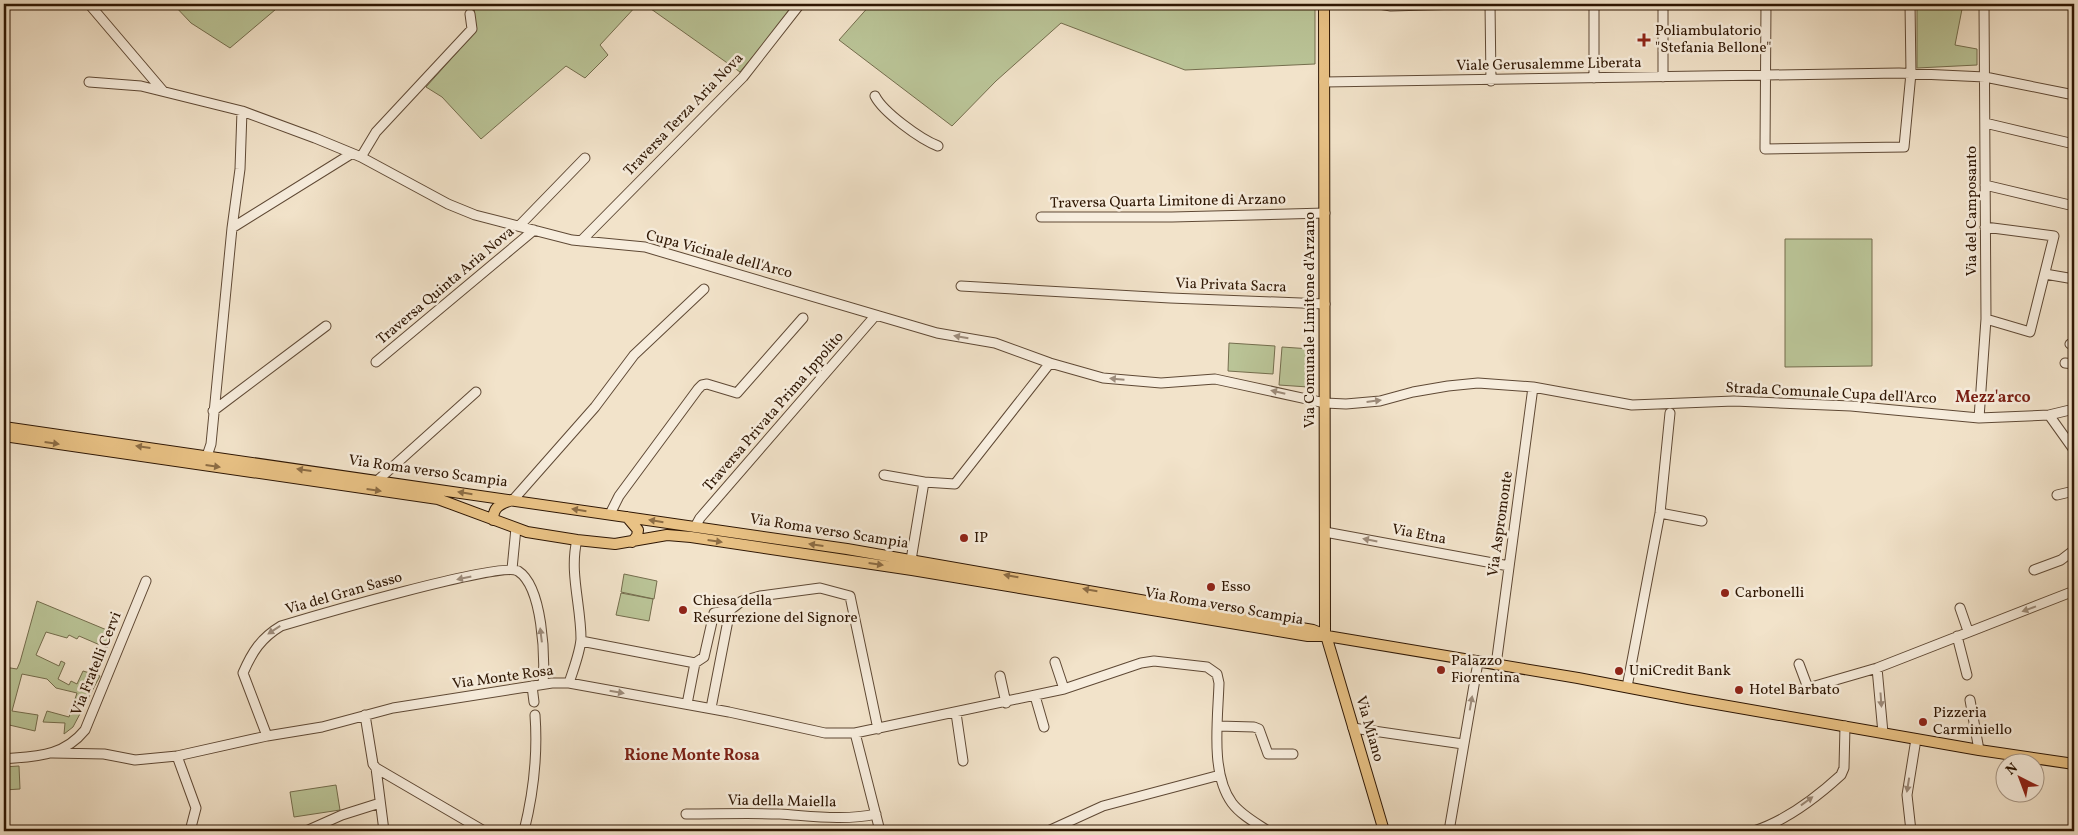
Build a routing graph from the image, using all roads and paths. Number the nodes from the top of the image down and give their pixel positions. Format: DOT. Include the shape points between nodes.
graph roads {
  1 [pos="89,4"];
  2 [pos="800,4"];
  3 [pos="1324,4"];
  4 [pos="1379,4"];
  5 [pos="1462,4"];
  6 [pos="1490,4"];
  7 [pos="1594,4"];
  8 [pos="1663,4"];
  9 [pos="1766,4"];
  10 [pos="1910,4"];
  11 [pos="1984,4"];
  12 [pos="470,14"];
  13 [pos="1911,74"];
  14 [pos="1766,76"];
  15 [pos="1663,77"];
  16 [pos="1985,77"];
  17 [pos="1594,78"];
  18 [pos="1491,81"];
  19 [pos="89,82"];
  20 [pos="1324,82"];
  21 [pos="163,91"];
  22 [pos="2074,95"];
  23 [pos="875,96"];
  24 [pos="242,112"];
  25 [pos="1985,123"];
  26 [pos="2074,144"];
  27 [pos="938,146"];
  28 [pos="351,154"];
  29 [pos="361,157"];
  30 [pos="585,158"];
  31 [pos="1985,185"];
  32 [pos="2074,206"];
  33 [pos="1325,213"];
  34 [pos="1041,218"];
  35 [pos="519,226"];
  36 [pos="1985,227"];
  37 [pos="232,228"];
  38 [pos="534,230"];
  39 [pos="581,241"];
  40 [pos="2045,274"];
  41 [pos="2074,280"];
  42 [pos="961,286"];
  43 [pos="704,289"];
  44 [pos="1325,304"];
  45 [pos="875,316"];
  46 [pos="803,318"];
  47 [pos="1986,319"];
  48 [pos="326,326"];
  49 [pos="376,362"];
  50 [pos="1050,363"];
  51 [pos="1533,387"];
  52 [pos="476,392"];
  53 [pos="1326,403"];
  54 [pos="2074,409"];
  55 [pos="214,411"];
  56 [pos="1670,414"];
  57 [pos="2050,415"];
  58 [pos="1979,418"];
  59 [pos="4,427"];
  60 [pos="4,436"];
  61 [pos="2074,450"];
  62 [pos="207,456"];
  63 [pos="884,475"];
  64 [pos="378,480"];
  65 [pos="924,482"];
  66 [pos="2074,491"];
  67 [pos="2057,495"];
  68 [pos="513,500"];
  69 [pos="1660,513"];
  70 [pos="610,514"];
  71 [pos="628,517"];
  72 [pos="493,520"];
  73 [pos="1702,521"];
  74 [pos="695,527"];
  75 [pos="516,528"];
  76 [pos="1324,532"];
  77 [pos="578,540"];
  78 [pos="632,542"];
  79 [pos="2074,550"];
  80 [pos="912,563"];
  81 [pos="1509,566"];
  82 [pos="512,569"];
  83 [pos="2034,570"];
  84 [pos="146,581"];
  85 [pos="2074,591"];
  86 [pos="1960,608"];
  87 [pos="730,610"];
  88 [pos="1968,631"];
  89 [pos="1326,636"];
  90 [pos="1957,636"];
  91 [pos="581,641"];
  92 [pos="1054,662"];
  93 [pos="1478,662"];
  94 [pos="695,663"];
  95 [pos="1799,664"];
  96 [pos="1496,665"];
  97 [pos="1878,668"];
  98 [pos="1967,675"];
  99 [pos="1000,676"];
  100 [pos="543,684"];
  101 [pos="569,684"];
  102 [pos="532,686"];
  103 [pos="1627,687"];
  104 [pos="1064,689"];
  105 [pos="1035,696"];
  106 [pos="1970,700"];
  107 [pos="534,702"];
  108 [pos="1006,703"];
  109 [pos="687,704"];
  110 [pos="711,708"];
  111 [pos="956,713"];
  112 [pos="365,715"];
  113 [pos="535,715"];
  114 [pos="1218,726"];
  115 [pos="1845,726"];
  116 [pos="1044,727"];
  117 [pos="1353,728"];
  118 [pos="878,729"];
  119 [pos="855,733"];
  120 [pos="1883,733"];
  121 [pos="267,736"];
  122 [pos="1916,739"];
  123 [pos="1463,744"];
  124 [pos="1979,750"];
  125 [pos="53,753"];
  126 [pos="1293,754"];
  127 [pos="177,756"];
  128 [pos="4,759"];
  129 [pos="962,761"];
  130 [pos="2074,764"];
  131 [pos="376,768"];
  132 [pos="1220,775"];
  133 [pos="380,803"];
  134 [pos="686,814"];
  135 [pos="876,814"];
  136 [pos="1767,829"];
  137 [pos="190,831"];
  138 [pos="306,831"];
  139 [pos="384,831"];
  140 [pos="484,831"];
  141 [pos="524,831"];
  142 [pos="880,831"];
  143 [pos="1048,831"];
  144 [pos="1268,831"];
  145 [pos="1384,831"];
  146 [pos="1450,831"];
  147 [pos="1516,831"];
  148 [pos="1528,831"];
  149 [pos="1754,831"];
  150 [pos="1911,831"];
  1 -- 21 [label="street"];
  2 -- 39 [label="street, Traversa Terza Aria Nova" via="743,77"];
  3 -- 20 [label="main road, Via Comunale Limitone d'Arzano"];
  4 -- 5 [label="street"];
  6 -- 18 [label="street"];
  7 -- 17 [label="street"];
  8 -- 15 [label="street"];
  9 -- 14 [label="street"];
  10 -- 13 [label="street"];
  11 -- 16 [label="street, Via del Camposanto"];
  12 -- 29 [label="street" via="472,29 376,132"];
  13 -- 14 [label="street, Viale Gerusalemme Liberata"];
  13 -- 14 [label="street" via="1904,147 1765,149"];
  13 -- 16 [label="street, Viale Gerusalemme Liberata"];
  14 -- 15 [label="street, Viale Gerusalemme Liberata"];
  15 -- 17 [label="street, Viale Gerusalemme Liberata"];
  16 -- 22 [label="street, Viale Gerusalemme Liberata"];
  16 -- 25 [label="street, Via del Camposanto"];
  17 -- 18 [label="street, Viale Gerusalemme Liberata"];
  18 -- 20 [label="street, Viale Gerusalemme Liberata"];
  19 -- 21 [label="street, Cupa Vicinale dell'Arco"];
  20 -- 33 [label="main road, Via Comunale Limitone d'Arzano"];
  21 -- 24 [label="street, Cupa Vicinale dell'Arco"];
  23 -- 27 [label="street" via="892,115"];
  24 -- 28 [label="street, Cupa Vicinale dell'Arco"];
  24 -- 37 [label="street" via="240,169"];
  25 -- 26 [label="street"];
  25 -- 31 [label="street, Via del Camposanto"];
  28 -- 29 [label="street, Cupa Vicinale dell'Arco"];
  28 -- 37 [label="street"];
  29 -- 35 [label="street, Cupa Vicinale dell'Arco" via="475,216"];
  30 -- 35 [label="street"];
  31 -- 32 [label="street"];
  31 -- 36 [label="street, Via del Camposanto"];
  33 -- 34 [label="street, Traversa Quarta Limitone di Arzano"];
  33 -- 44 [label="main road, Via Comunale Limitone d'Arzano"];
  35 -- 38 [label="street, Cupa Vicinale dell'Arco"];
  36 -- 40 [label="street" via="2054,236"];
  36 -- 47 [label="street, Via del Camposanto"];
  37 -- 55 [label="street"];
  38 -- 39 [label="street, Cupa Vicinale dell'Arco"];
  38 -- 49 [label="street, Traversa Quinta Aria Nova"];
  39 -- 45 [label="street, Cupa Vicinale dell'Arco" via="645,246"];
  40 -- 41 [label="street"];
  40 -- 47 [label="street" via="2030,332"];
  42 -- 44 [label="street, Via Privata Sacra"];
  43 -- 68 [label="street" via="634,355 595,407"];
  44 -- 53 [label="main road, Via Comunale Limitone d'Arzano"];
  50 -- 45 [label="street, Cupa Vicinale dell'Arco, one-way" via="995,343 937,333"];
  45 -- 74 [label="street, Traversa Privata Prima Ippolito"];
  46 -- 70 [label="street" via="737,394 707,384 698,389 619,496"];
  47 -- 58 [label="street, Via del Camposanto"];
  48 -- 55 [label="street"];
  53 -- 50 [label="street, Cupa Vicinale dell'Arco, one-way" via="1215,379 1161,383 1103,378"];
  50 -- 65 [label="street" via="955,484"];
  53 -- 51 [label="street, Strada Comunale Cupa dell'Arco, one-way" via="1380,401 1420,390 1478,383"];
  51 -- 58 [label="street, Strada Comunale Cupa dell'Arco" via="1632,405 1734,401 1851,406"];
  51 -- 81 [label="street, Via Aspromonte"];
  52 -- 64 [label="street"];
  53 -- 76 [label="main road, Via Comunale Limitone d'Arzano"];
  54 -- 57 [label="street, Strada Comunale Cupa dell'Arco"];
  55 -- 62 [label="street"];
  56 -- 69 [label="street"];
  57 -- 58 [label="street, Strada Comunale Cupa dell'Arco"];
  57 -- 61 [label="street"];
  62 -- 59 [label="main road, Via Roma verso Scampia, one-way"];
  60 -- 72 [label="main road, Via Roma verso Scampia, one-way" via="438,499"];
  64 -- 62 [label="main road, Via Roma verso Scampia, one-way"];
  63 -- 65 [label="street"];
  68 -- 64 [label="main road, Via Roma verso Scampia, one-way"];
  65 -- 80 [label="street"];
  66 -- 67 [label="street"];
  70 -- 68 [label="main road, Via Roma verso Scampia, one-way"];
  68 -- 72 [label="main road" via="499,505"];
  69 -- 73 [label="street"];
  69 -- 103 [label="street"];
  70 -- 71 [label="main road, Via Roma verso Scampia"];
  74 -- 71 [label="main road, Via Roma verso Scampia, one-way"];
  71 -- 78 [label="main road" via="638,530"];
  72 -- 75 [label="main road, Via Roma verso Scampia"];
  80 -- 74 [label="main road, Via Roma verso Scampia, one-way"];
  75 -- 77 [label="main road, Via Roma verso Scampia"];
  75 -- 82 [label="street"];
  81 -- 76 [label="street, Via Etna, one-way"];
  76 -- 89 [label="main road, Via Comunale Limitone d'Arzano"];
  77 -- 78 [label="main road, Via Roma verso Scampia" via="615,544"];
  77 -- 91 [label="street" via="573,560"];
  78 -- 80 [label="main road, Via Roma verso Scampia, one-way" via="667,536 691,537"];
  79 -- 83 [label="street" via="2061,560"];
  80 -- 89 [label="main road, Via Roma verso Scampia" via="1127,606 1308,636"];
  89 -- 80 [label="main road, Via Roma verso Scampia, one-way" via="1313,630 1059,585"];
  81 -- 96 [label="street, Via Aspromonte"];
  100 -- 82 [label="street, one-way" via="537,603 529,584 519,571"];
  82 -- 121 [label="street, Via del Gran Sasso, one-way" via="405,590 281,626 267,634 257,645 243,673"];
  84 -- 125 [label="street, Via Fratelli Cervi" via="85,730 65,748"];
  85 -- 88 [label="street, one-way"];
  86 -- 88 [label="street"];
  87 -- 94 [label="street" via="714,613 704,657"];
  87 -- 110 [label="street"];
  87 -- 118 [label="street" via="742,601 760,596 820,588 850,596"];
  88 -- 90 [label="street"];
  89 -- 93 [label="main road"];
  89 -- 117 [label="main road, Via Miano"];
  90 -- 97 [label="street"];
  90 -- 98 [label="street"];
  91 -- 94 [label="street"];
  91 -- 101 [label="street"];
  92 -- 104 [label="street"];
  93 -- 96 [label="main road"];
  123 -- 93 [label="street, one-way"];
  94 -- 109 [label="street"];
  95 -- 97 [label="street" via="1808,688"];
  96 -- 103 [label="main road"];
  97 -- 120 [label="street, one-way"];
  99 -- 108 [label="street"];
  100 -- 101 [label="street, Via Monte Rosa"];
  100 -- 102 [label="street, Via Monte Rosa"];
  101 -- 109 [label="street, Via Monte Rosa, one-way"];
  102 -- 107 [label="street"];
  102 -- 112 [label="street, Via Monte Rosa"];
  103 -- 115 [label="main road"];
  104 -- 105 [label="street, Via Monte Rosa"];
  104 -- 114 [label="street, Via Monte Rosa" via="1148,661 1207,667 1219,678"];
  105 -- 108 [label="street, Via Monte Rosa"];
  105 -- 116 [label="street"];
  106 -- 124 [label="street"];
  108 -- 111 [label="street, Via Monte Rosa"];
  109 -- 110 [label="street, Via Monte Rosa"];
  110 -- 119 [label="street, Via Monte Rosa" via="825,733"];
  111 -- 118 [label="street, Via Monte Rosa"];
  111 -- 129 [label="street"];
  112 -- 121 [label="street, Via Monte Rosa" via="322,727"];
  112 -- 131 [label="street"];
  113 -- 141 [label="street" via="533,794"];
  114 -- 126 [label="street" via="1254,727 1259,729 1268,754"];
  114 -- 132 [label="street, Via Monte Rosa"];
  115 -- 120 [label="main road"];
  136 -- 115 [label="street, one-way" via="1841,775"];
  117 -- 123 [label="street"];
  117 -- 145 [label="main road, Via Miano"];
  118 -- 119 [label="street, Via Monte Rosa"];
  119 -- 135 [label="street"];
  120 -- 122 [label="main road"];
  121 -- 127 [label="street, Via Monte Rosa"];
  122 -- 124 [label="main road"];
  122 -- 150 [label="street, one-way" via="1907,788"];
  123 -- 146 [label="street"];
  124 -- 130 [label="main road"];
  125 -- 127 [label="street, Via Monte Rosa" via="104,754 135,760"];
  125 -- 128 [label="street, Via Fratelli Cervi"];
  127 -- 137 [label="street" via="196,808"];
  131 -- 133 [label="street"];
  131 -- 140 [label="street"];
  132 -- 143 [label="street" via="1103,806"];
  132 -- 144 [label="street, Via Monte Rosa" via="1232,803"];
  133 -- 138 [label="street"];
  133 -- 139 [label="street"];
  134 -- 135 [label="street, Via della Maiella" via="837,817"];
  135 -- 142 [label="street"];
  136 -- 149 [label="street"];
  147 -- 148 [label="street"];
}
